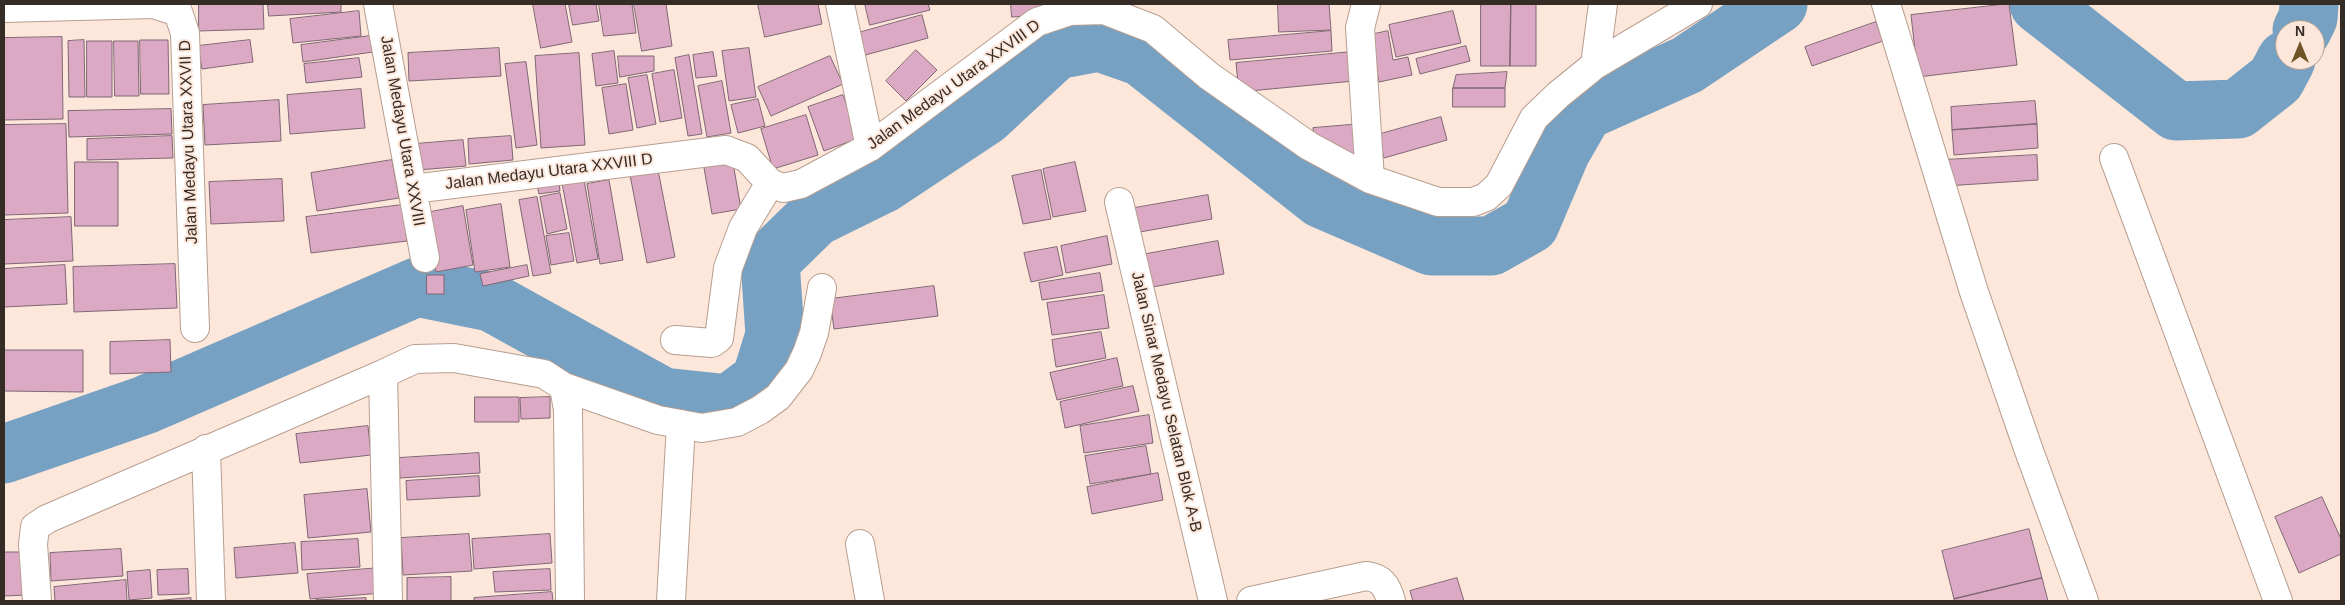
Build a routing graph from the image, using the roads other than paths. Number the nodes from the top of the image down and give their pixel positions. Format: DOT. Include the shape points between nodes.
graph roads {
  1 [pos="378,4"];
  2 [pos="840,4"];
  3 [pos="1366,4"];
  4 [pos="1603,4"];
  5 [pos="1698,4"];
  6 [pos="1886,4"];
  7 [pos="4,8"];
  8 [pos="1595,65"];
  9 [pos="870,147"];
  10 [pos="2114,158"];
  11 [pos="1370,178"];
  12 [pos="770,183"];
  13 [pos="413,189"];
  14 [pos="1119,202"];
  15 [pos="425,258"];
  16 [pos="822,288"];
  17 [pos="195,328"];
  18 [pos="675,340"];
  19 [pos="383,374"];
  20 [pos="564,387"];
  21 [pos="681,424"];
  22 [pos="206,449"];
  23 [pos="860,544"];
  24 [pos="37,601"];
  25 [pos="211,601"];
  26 [pos="388,601"];
  27 [pos="570,601"];
  28 [pos="671,601"];
  29 [pos="870,601"];
  30 [pos="1213,601"];
  31 [pos="1251,601"];
  32 [pos="1390,601"];
  33 [pos="2084,601"];
  34 [pos="2278,601"];
  1 -- 13 [label="street, Jalan Medayu Utara XXVIII"];
  2 -- 9 [label="street"];
  3 -- 11 [label="street" via="1360,28"];
  4 -- 8 [label="street"];
  5 -- 8 [label="street"];
  6 -- 33 [label="street" via="1974,292"];
  7 -- 17 [label="street, Jalan Medayu Utara XXVII D" via="154,4 178,12 185,32"];
  8 -- 11 [label="street, Jalan Medayu Utara XXVIII D" via="1534,118 1499,184 1473,202 1451,204 1416,196"];
  9 -- 11 [label="street, Jalan Medayu Utara XXVIII D" via="1037,22 1070,11 1104,10 1153,29 1210,76 1309,146"];
  9 -- 12 [label="street, Jalan Medayu Utara XXVIII D" via="801,184 783,188"];
  10 -- 34 [label="street"];
  12 -- 13 [label="street, Jalan Medayu Utara XXVIII D" via="747,158 726,150"];
  12 -- 18 [label="street" via="743,228 728,268 719,338 712,343"];
  13 -- 15 [label="street, Jalan Medayu Utara XXVIII"];
  14 -- 30 [label="street, Jalan Sinar Medayu Selatan Blok A-B"];
  16 -- 21 [label="street" via="807,353 778,397 737,422 702,428"];
  19 -- 20 [label="street" via="415,359 454,358 544,374"];
  19 -- 22 [label="street"];
  19 -- 26 [label="street"];
  20 -- 21 [label="street" via="658,420"];
  20 -- 27 [label="street" via="568,410"];
  21 -- 28 [label="street"];
  22 -- 24 [label="street" via="35,527"];
  22 -- 25 [label="street"];
  23 -- 29 [label="street"];
  31 -- 32 [label="street" via="1366,576 1374,577 1387,588"];
}
